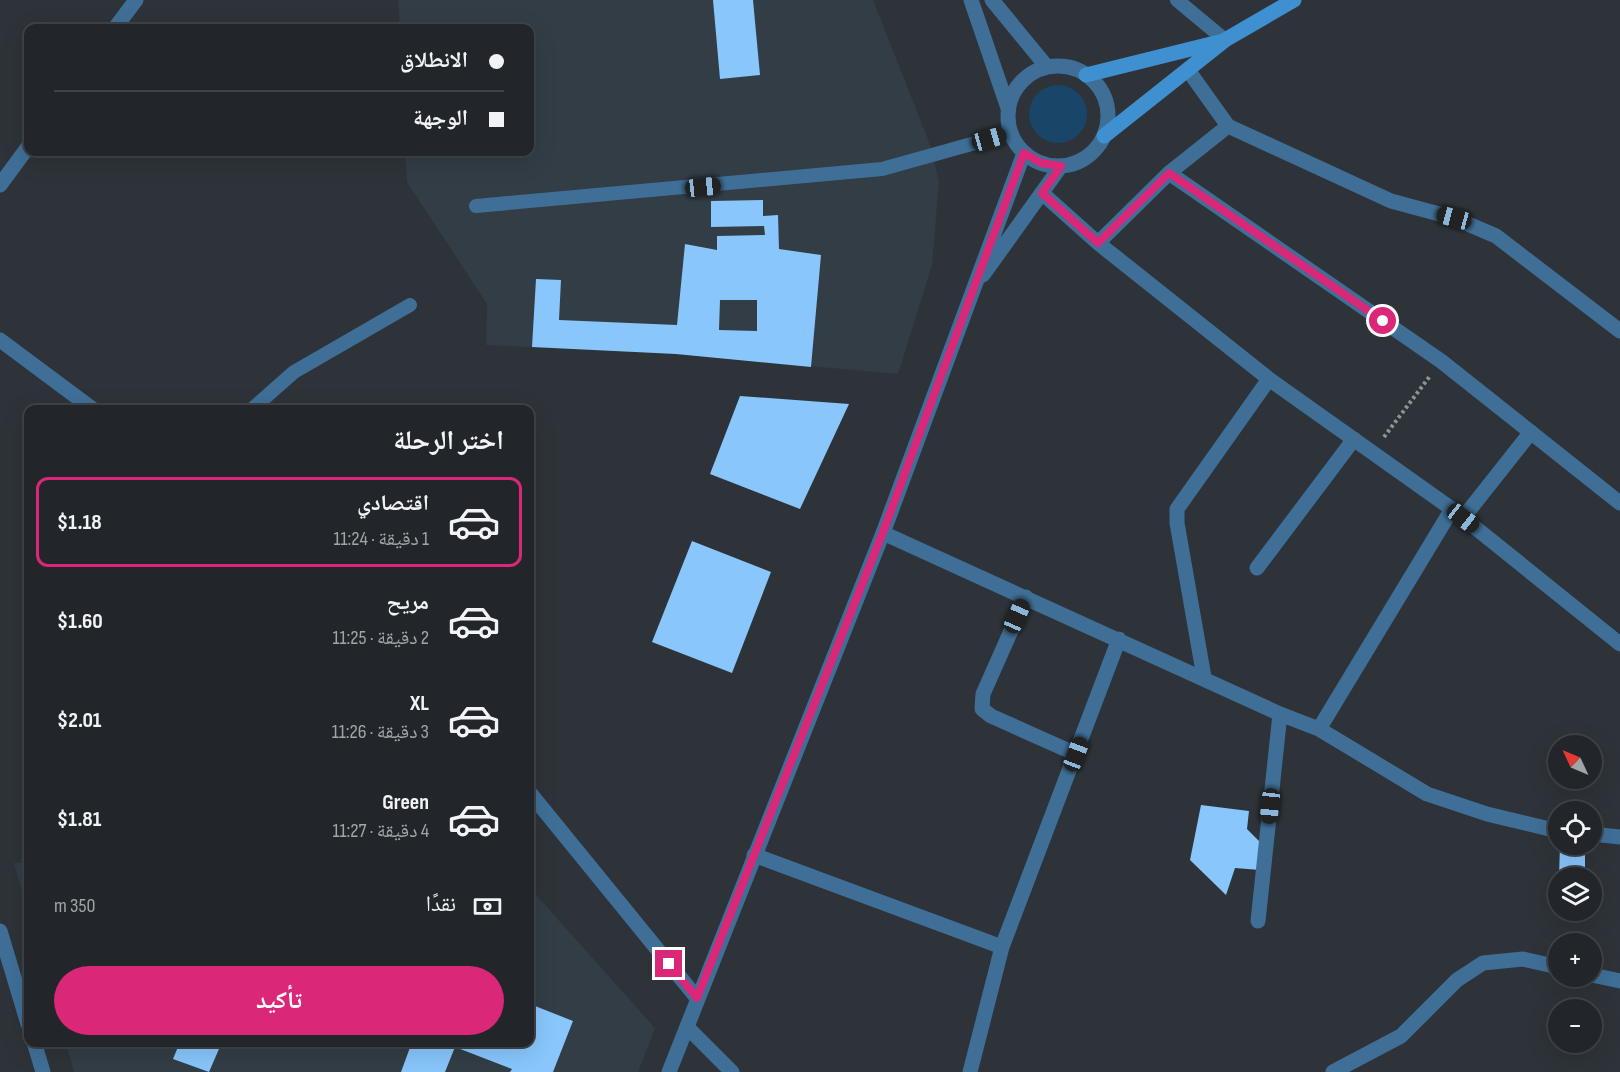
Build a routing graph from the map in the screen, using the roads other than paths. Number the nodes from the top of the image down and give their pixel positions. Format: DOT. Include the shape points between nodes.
graph roads {
  1 [pos="136,0"];
  2 [pos="971,0"];
  3 [pos="992,0"];
  4 [pos="1177,0"];
  5 [pos="1294,0"];
  6 [pos="119,24"];
  7 [pos="1225,40"];
  8 [pos="1047,67"];
  9 [pos="1188,70"];
  10 [pos="1086,75"];
  11 [pos="1008,108"];
  12 [pos="1228,126"];
  13 [pos="1011,133"];
  14 [pos="1104,136"];
  15 [pos="24,152"];
  16 [pos="1024,153"];
  17 [pos="1061,166"];
  18 [pos="1169,173"];
  19 [pos="0,185"];
  20 [pos="1042,193"];
  21 [pos="476,206"];
  22 [pos="1098,243"];
  23 [pos="971,292"];
  24 [pos="410,305"];
  25 [pos="1620,331"];
  26 [pos="0,340"];
  27 [pos="1269,379"];
  28 [pos="87,405"];
  29 [pos="256,405"];
  30 [pos="1531,432"];
  31 [pos="1354,440"];
  32 [pos="1620,503"];
  33 [pos="1458,514"];
  34 [pos="883,532"];
  35 [pos="1257,568"];
  36 [pos="1026,597"];
  37 [pos="1119,639"];
  38 [pos="1620,644"];
  39 [pos="1204,678"];
  40 [pos="1280,714"];
  41 [pos="1319,729"];
  42 [pos="1076,754"];
  43 [pos="534,798"];
  44 [pos="1548,829"];
  45 [pos="1602,835"];
  46 [pos="1620,837"];
  47 [pos="754,855"];
  48 [pos="1258,921"];
  49 [pos="0,931"];
  50 [pos="1002,947"];
  51 [pos="1548,965"];
  52 [pos="1602,977"];
  53 [pos="1620,981"];
  54 [pos="697,998"];
  55 [pos="24,1011"];
  56 [pos="687,1027"];
  57 [pos="36,1047"];
  58 [pos="43,1072"];
  59 [pos="669,1072"];
  60 [pos="732,1072"];
  61 [pos="970,1072"];
  62 [pos="1333,1072"];
  1 -- 6 [label="street"];
  2 -- 11 [label="street"];
  3 -- 8 [label="street"];
  4 -- 7 [label="lane"];
  5 -- 7 [label="main road"];
  7 -- 9 [label="main road"];
  7 -- 10 [label="main road"];
  8 -- 10 [label="street" via="1061,66"];
  8 -- 11 [label="street" via="1021,82"];
  9 -- 12 [label="street"];
  9 -- 14 [label="main road"];
  10 -- 14 [label="street" via="1098,86 1106,102"];
  11 -- 13 [label="street"];
  12 -- 18 [label="street"];
  12 -- 25 [label="street" via="1391,201 1454,218 1496,236"];
  13 -- 16 [label="street"];
  13 -- 21 [label="lane" via="882,169"];
  14 -- 17 [label="street" via="1086,157"];
  15 -- 19 [label="street"];
  16 -- 17 [label="street" via="1041,163"];
  16 -- 23 [label="street"];
  17 -- 20 [label="street"];
  18 -- 22 [label="street"];
  18 -- 30 [label="street" via="1441,361"];
  20 -- 22 [label="street"];
  20 -- 23 [label="street"];
  22 -- 27 [label="street"];
  23 -- 34 [label="street"];
  24 -- 29 [label="lane" via="294,372"];
  26 -- 28 [label="street"];
  27 -- 31 [label="street"];
  27 -- 39 [label="street" via="1177,509"];
  30 -- 32 [label="street"];
  30 -- 33 [label="street"];
  31 -- 33 [label="street"];
  31 -- 35 [label="street"];
  33 -- 38 [label="street"];
  33 -- 41 [label="street"];
  34 -- 36 [label="street"];
  34 -- 47 [label="street"];
  36 -- 37 [label="street"];
  36 -- 42 [label="street" via="983,694 982,709"];
  37 -- 39 [label="street"];
  37 -- 42 [label="street"];
  39 -- 40 [label="street"];
  40 -- 41 [label="street"];
  40 -- 48 [label="street"];
  41 -- 44 [label="street" via="1427,794"];
  42 -- 50 [label="street"];
  43 -- 54 [label="street"];
  45 -- 46 [label="street"];
  47 -- 50 [label="street"];
  47 -- 54 [label="street"];
  49 -- 55 [label="street"];
  50 -- 61 [label="street"];
  51 -- 62 [label="street" via="1523,959 1483,963 1457,980 1401,1036"];
  52 -- 53 [label="street"];
  54 -- 56 [label="street"];
  56 -- 59 [label="street"];
  56 -- 60 [label="street"];
  57 -- 58 [label="street"];
}
